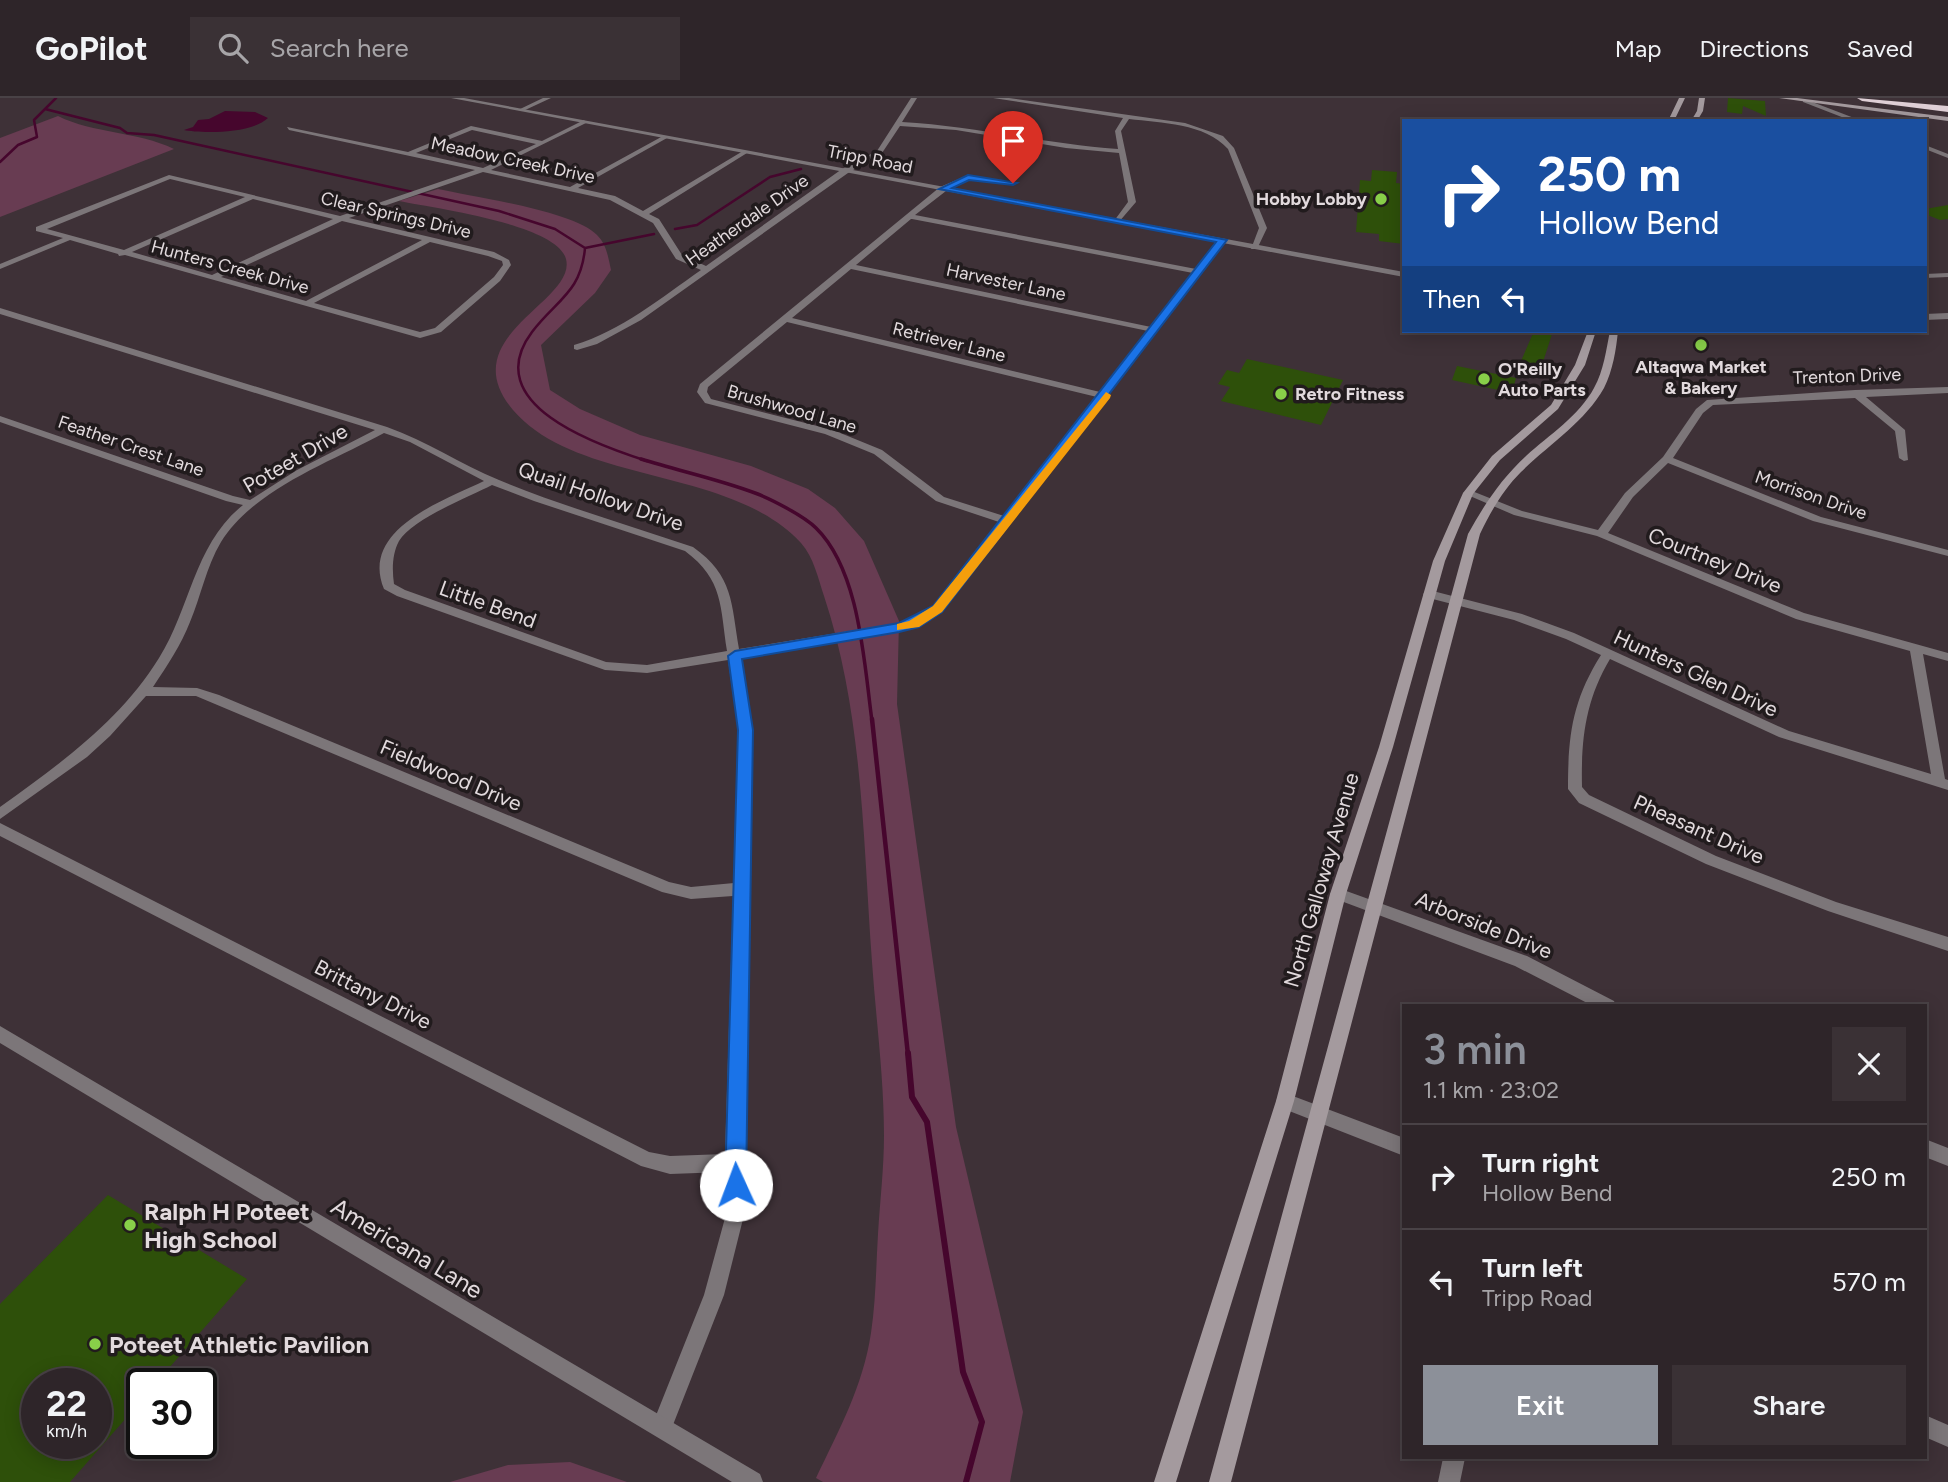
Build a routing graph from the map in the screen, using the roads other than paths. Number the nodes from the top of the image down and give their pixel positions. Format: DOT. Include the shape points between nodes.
graph roads {
  1 [pos="454,98"];
  2 [pos="548,98"];
  3 [pos="915,98"];
  4 [pos="996,98"];
  5 [pos="1682,98"];
  6 [pos="1702,98"];
  7 [pos="1782,98"];
  8 [pos="1912,98"];
  9 [pos="1805,101"];
  10 [pos="1861,103"];
  11 [pos="1948,103"];
  12 [pos="1948,109"];
  13 [pos="521,110"];
  14 [pos="1875,110"];
  15 [pos="1846,115"];
  16 [pos="1126,118"];
  17 [pos="1948,118"];
  18 [pos="1672,119"];
  19 [pos="1695,119"];
  20 [pos="1855,119"];
  21 [pos="584,122"];
  22 [pos="901,124"];
  23 [pos="289,128"];
  24 [pos="665,137"];
  25 [pos="542,142"];
  26 [pos="1927,148"];
  27 [pos="1122,151"];
  28 [pos="745,152"];
  29 [pos="409,154"];
  30 [pos="1948,156"];
  31 [pos="484,170"];
  32 [pos="845,171"];
  33 [pos="1013,183"];
  34 [pos="573,188"];
  35 [pos="943,189"];
  36 [pos="252,197"];
  37 [pos="645,213"];
  38 [pos="912,217"];
  39 [pos="341,218"];
  40 [pos="1118,221"];
  41 [pos="49,223"];
  42 [pos="67,239"];
  43 [pos="430,239"];
  44 [pos="1222,240"];
  45 [pos="1254,247"];
  46 [pos="122,254"];
  47 [pos="850,266"];
  48 [pos="0,267"];
  49 [pos="704,268"];
  50 [pos="1199,272"];
  51 [pos="1402,275"];
  52 [pos="1927,275"];
  53 [pos="1948,275"];
  54 [pos="212,278"];
  55 [pos="306,304"];
  56 [pos="0,311"];
  57 [pos="1948,316"];
  58 [pos="1927,317"];
  59 [pos="786,319"];
  60 [pos="1154,330"];
  61 [pos="1590,333"];
  62 [pos="1614,333"];
  63 [pos="427,335"];
  64 [pos="578,346"];
  65 [pos="1948,390"];
  66 [pos="1855,393"];
  67 [pos="1105,396"];
  68 [pos="0,419"];
  69 [pos="1537,423"];
  70 [pos="383,429"];
  71 [pos="1559,432"];
  72 [pos="1904,458"];
  73 [pos="1667,459"];
  74 [pos="492,481"];
  75 [pos="1468,493"];
  76 [pos="1490,502"];
  77 [pos="251,504"];
  78 [pos="1007,521"];
  79 [pos="1601,534"];
  80 [pos="1948,553"];
  81 [pos="1429,594"];
  82 [pos="1456,601"];
  83 [pos="1916,649"];
  84 [pos="1608,653"];
  85 [pos="735,656"];
  86 [pos="1948,657"];
  87 [pos="145,691"];
  88 [pos="1943,784"];
  89 [pos="0,814"];
  90 [pos="0,829"];
  91 [pos="741,889"];
  92 [pos="1338,894"];
  93 [pos="1373,906"];
  94 [pos="1948,944"];
  95 [pos="1604,1004"];
  96 [pos="0,1034"];
  97 [pos="1285,1101"];
  98 [pos="1318,1113"];
  99 [pos="1402,1146"];
  100 [pos="1927,1149"];
  101 [pos="1948,1157"];
  102 [pos="734,1163"];
  103 [pos="1927,1427"];
  104 [pos="662,1428"];
  105 [pos="1948,1436"];
  106 [pos="1454,1459"];
  107 [pos="752,1482"];
  108 [pos="1165,1482"];
  109 [pos="1220,1482"];
  110 [pos="1449,1482"];
  1 -- 13 [label="street, Tripp Road"];
  2 -- 13 [label="street"];
  3 -- 22 [label="street, Heatherdale Drive"];
  4 -- 16 [label="street"];
  5 -- 18 [label="main road"];
  6 -- 19 [label="main road"];
  7 -- 9 [label="main road"];
  8 -- 11 [label="highway"];
  9 -- 10 [label="main road"];
  9 -- 15 [label="street"];
  10 -- 12 [label="highway"];
  10 -- 14 [label="main road"];
  10 -- 15 [label="street" via="1846,109"];
  13 -- 21 [label="street, Tripp Road"];
  14 -- 17 [label="highway"];
  15 -- 20 [label="street"];
  16 -- 27 [label="street" via="1118,131"];
  16 -- 45 [label="street" via="1193,127 1227,142 1263,228"];
  21 -- 24 [label="street, Tripp Road"];
  21 -- 25 [label="street"];
  22 -- 27 [label="street" via="948,126 1076,149"];
  22 -- 32 [label="street, Heatherdale Drive" via="880,152"];
  23 -- 29 [label="street, Meadow Creek Drive"];
  24 -- 28 [label="street, Tripp Road"];
  24 -- 34 [label="street"];
  25 -- 29 [label="street" via="471,128"];
  25 -- 31 [label="street"];
  26 -- 30 [label="street"];
  27 -- 40 [label="street" via="1132,202"];
  28 -- 32 [label="street, Tripp Road"];
  28 -- 37 [label="street"];
  29 -- 31 [label="street, Meadow Creek Drive"];
  31 -- 34 [label="street, Meadow Creek Drive"];
  31 -- 39 [label="street"];
  32 -- 35 [label="street, Tripp Road"];
  32 -- 49 [label="street, Heatherdale Drive"];
  33 -- 35 [label="street" via="968,177"];
  34 -- 37 [label="street, Meadow Creek Drive"];
  35 -- 38 [label="street, Brushwood Lane"];
  35 -- 40 [label="street, Tripp Road"];
  36 -- 39 [label="street, Clear Springs Drive"];
  36 -- 41 [label="street, Clear Springs Drive" via="169,177"];
  36 -- 46 [label="street"];
  37 -- 49 [label="street, Meadow Creek Drive" via="664,230 679,257"];
  38 -- 47 [label="street, Brushwood Lane"];
  38 -- 50 [label="street"];
  39 -- 43 [label="street, Clear Springs Drive"];
  39 -- 54 [label="street"];
  40 -- 44 [label="street, Tripp Road"];
  41 -- 42 [label="street, Hunters Creek Drive" via="39,229"];
  42 -- 46 [label="street, Hunters Creek Drive"];
  42 -- 48 [label="street"];
  43 -- 55 [label="street"];
  43 -- 63 [label="street, Clear Springs Drive" via="496,255 508,265 458,313"];
  44 -- 45 [label="street, Tripp Road"];
  44 -- 50 [label="street"];
  45 -- 51 [label="street, Tripp Road"];
  46 -- 54 [label="street, Hunters Creek Drive"];
  47 -- 59 [label="street, Brushwood Lane"];
  47 -- 60 [label="street, Harvester Lane"];
  49 -- 64 [label="street, Heatherdale Drive" via="638,318"];
  50 -- 60 [label="street"];
  52 -- 53 [label="street"];
  54 -- 55 [label="street, Hunters Creek Drive"];
  55 -- 63 [label="street, Hunters Creek Drive"];
  56 -- 70 [label="street, Quail Hollow Drive"];
  57 -- 58 [label="street"];
  59 -- 67 [label="street, Retriever Lane"];
  59 -- 78 [label="street, Brushwood Lane" via="703,386 708,401 829,432 877,452 940,499"];
  60 -- 67 [label="street"];
  61 -- 69 [label="main road, North Galloway Avenue" via="1566,393"];
  62 -- 71 [label="main road" via="1597,391"];
  65 -- 66 [label="street, Trenton Drive"];
  66 -- 72 [label="street" via="1900,430"];
  66 -- 73 [label="street, Trenton Drive" via="1710,402"];
  67 -- 78 [label="street"];
  68 -- 77 [label="street, Feather Crest Lane"];
  69 -- 71 [label="main road"];
  69 -- 75 [label="main road, North Galloway Avenue" via="1496,458"];
  70 -- 74 [label="street, Quail Hollow Drive" via="414,439"];
  70 -- 77 [label="street, Poteet Drive"];
  71 -- 76 [label="main road" via="1517,469"];
  73 -- 79 [label="street, Trenton Drive" via="1629,495"];
  73 -- 80 [label="street, Morrison Drive" via="1816,519"];
  74 -- 85 [label="street, Quail Hollow Drive" via="668,541 706,561 723,588"];
  74 -- 85 [label="street, Little Bend" via="397,535 389,549 388,586 605,666 647,669"];
  75 -- 76 [label="street, Courtney Drive"];
  75 -- 81 [label="main road, North Galloway Avenue"];
  76 -- 79 [label="street, Courtney Drive"];
  76 -- 82 [label="main road" via="1474,534"];
  77 -- 87 [label="street, Poteet Drive" via="206,555 183,624"];
  78 -- 85 [label="street" via="938,609 914,624"];
  79 -- 83 [label="street, Courtney Drive" via="1800,616"];
  81 -- 82 [label="street, Hunters Glen Drive"];
  81 -- 92 [label="main road, North Galloway Avenue"];
  82 -- 84 [label="street, Hunters Glen Drive" via="1518,617"];
  82 -- 93 [label="main road"];
  83 -- 86 [label="street, Courtney Drive"];
  83 -- 88 [label="street"];
  84 -- 88 [label="street, Hunters Glen Drive" via="1784,734"];
  84 -- 94 [label="street, Pheasant Drive" via="1582,698 1578,716 1575,789 1584,799 1711,860 1833,907"];
  85 -- 91 [label="street, Quail Hollow Drive" via="745,730"];
  87 -- 89 [label="street, Poteet Drive" via="119,723"];
  87 -- 91 [label="street, Fieldwood Drive" via="197,692 214,698 667,888 691,893"];
  90 -- 102 [label="street, Brittany Drive" via="647,1160 670,1165"];
  91 -- 102 [label="street, Quail Hollow Drive"];
  92 -- 93 [label="street, Arborside Drive"];
  92 -- 97 [label="main road, North Galloway Avenue"];
  93 -- 95 [label="street, Arborside Drive" via="1521,961"];
  93 -- 98 [label="main road"];
  96 -- 104 [label="street, Americana Lane"];
  97 -- 98 [label="street"];
  97 -- 108 [label="main road, North Galloway Avenue"];
  98 -- 99 [label="street"];
  98 -- 109 [label="main road"];
  100 -- 101 [label="street"];
  102 -- 104 [label="street, Quail Hollow Drive" via="737,1207 714,1295"];
  103 -- 105 [label="street"];
  104 -- 107 [label="street, Americana Lane"];
  106 -- 110 [label="street"];
}
